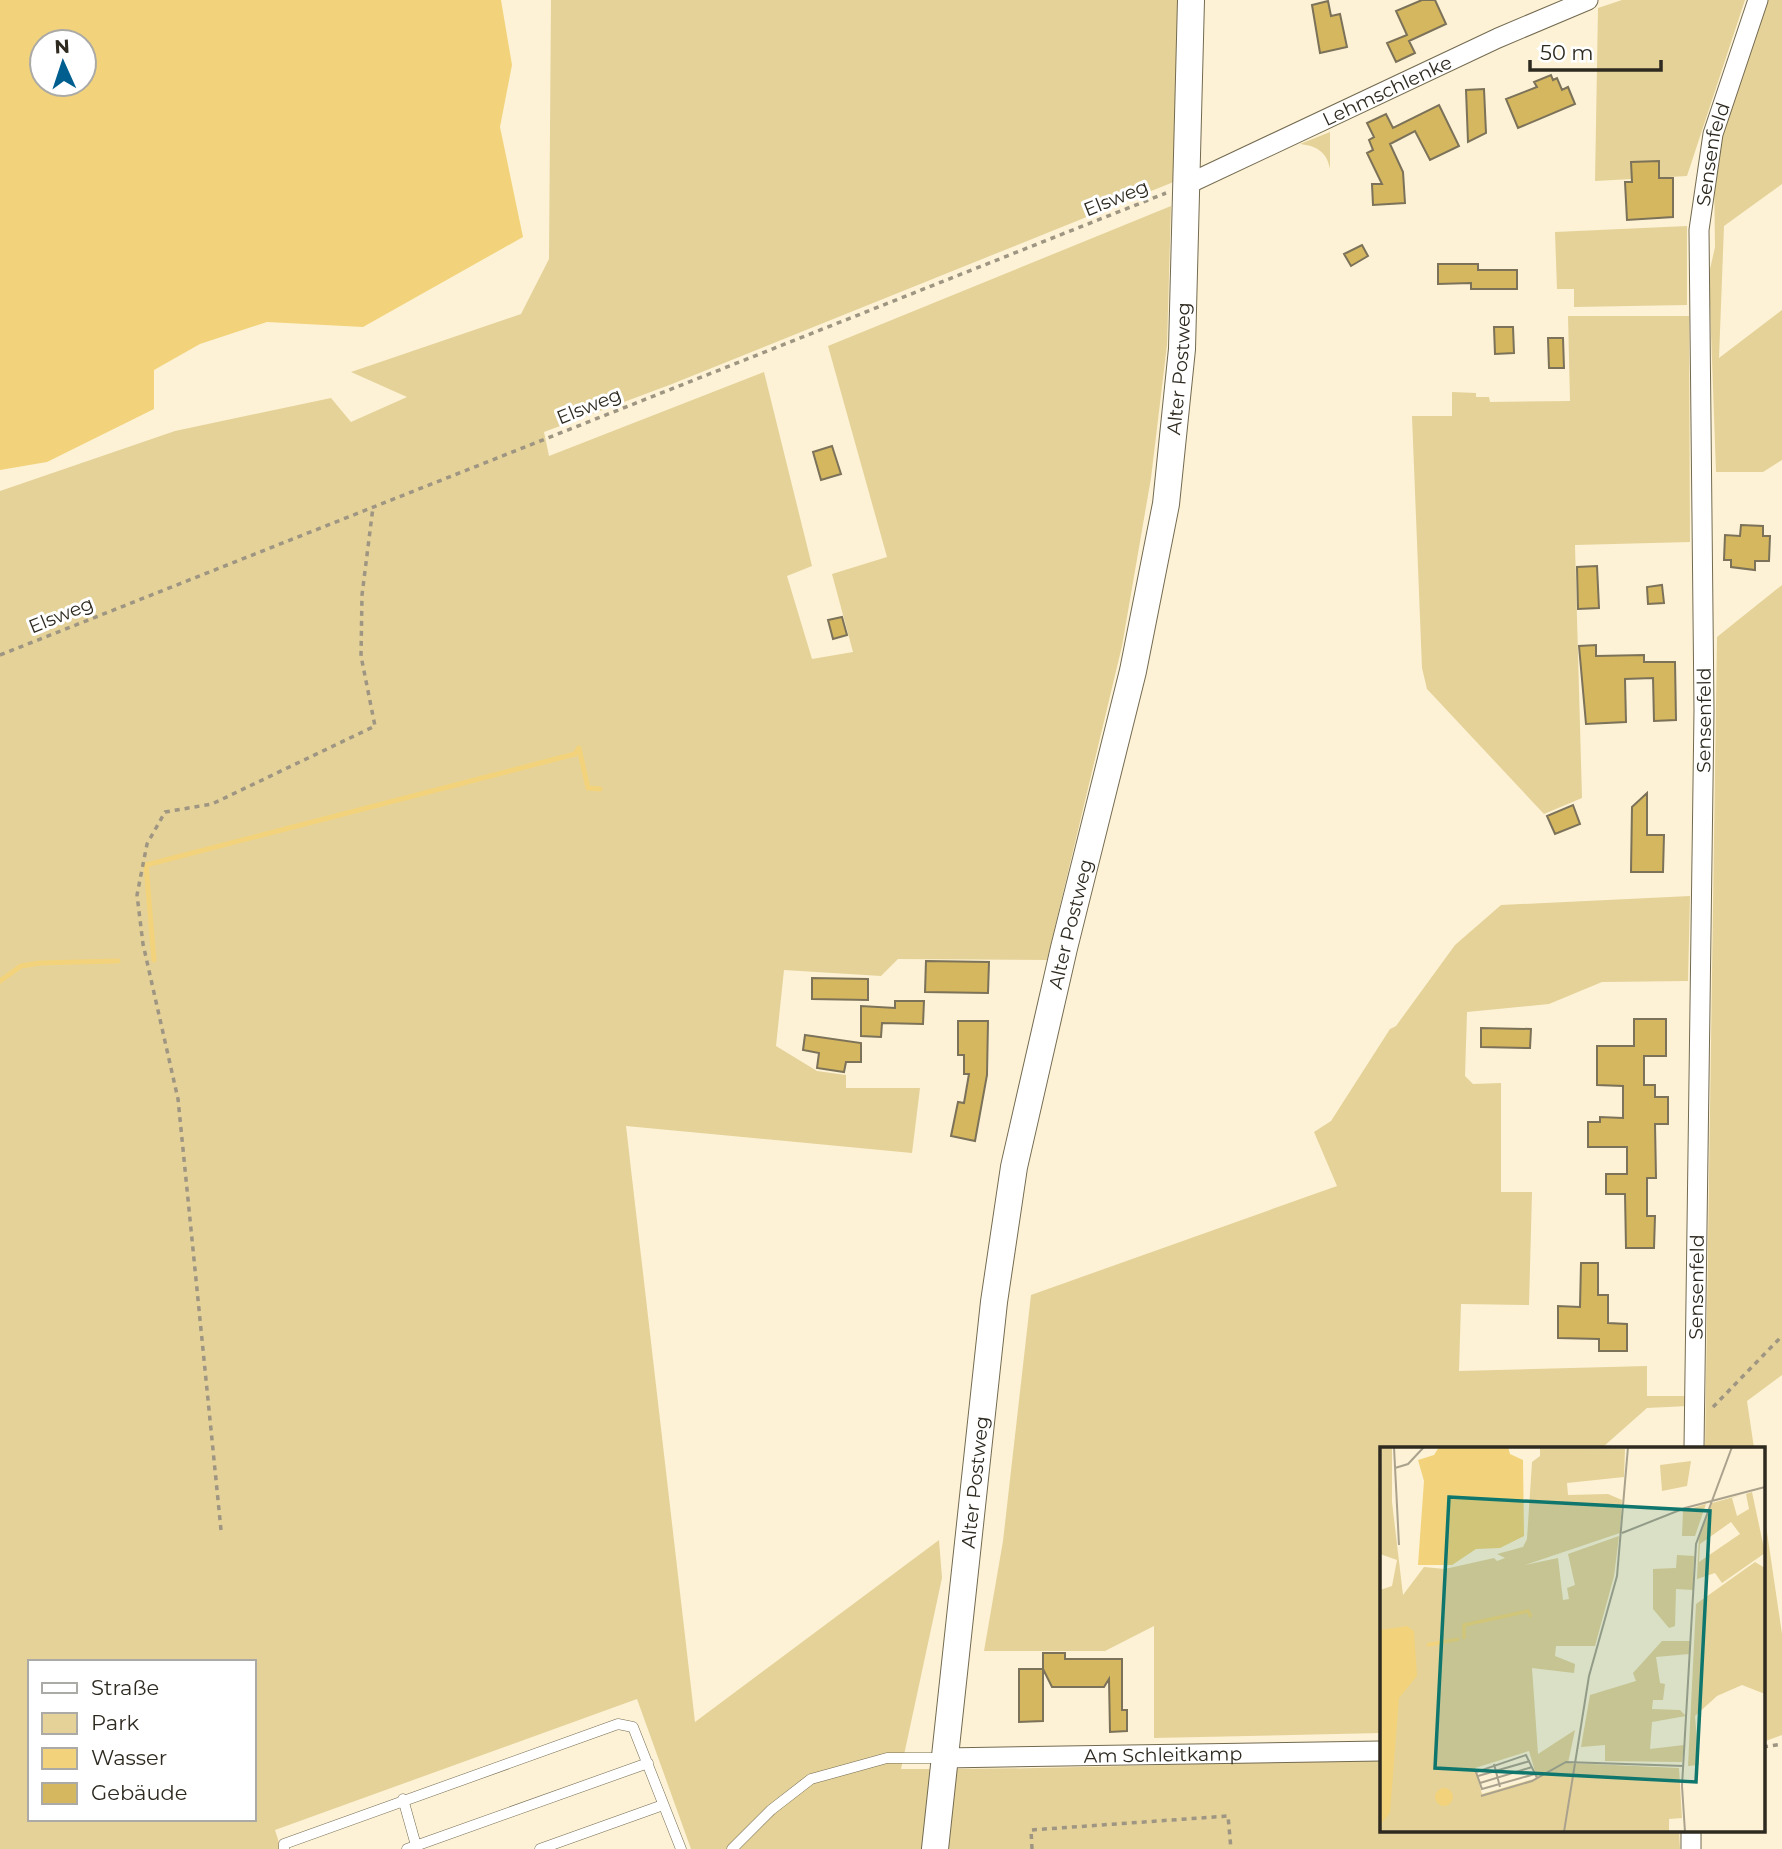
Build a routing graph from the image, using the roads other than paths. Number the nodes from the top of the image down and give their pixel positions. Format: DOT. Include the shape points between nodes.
graph roads {
  1 [pos="1191,0"];
  2 [pos="1588,0"];
  3 [pos="1758,0"];
  4 [pos="1188,184"];
  5 [pos="1695,1447"];
  6 [pos="1380,1751"];
  7 [pos="944,1758"];
  8 [pos="648,1763"];
  9 [pos="403,1799"];
  10 [pos="663,1805"];
  11 [pos="413,1848"];
  12 [pos="284,1849"];
  13 [pos="540,1849"];
  14 [pos="681,1849"];
  15 [pos="732,1849"];
  16 [pos="936,1849"];
  1 -- 4 [label="main road, Alter Postweg"];
  2 -- 4 [label="street, Lehmschlenke"];
  3 -- 5 [label="street, Sensenfeld" via="1713,134 1699,230 1704,710"];
  4 -- 7 [label="main road, Alter Postweg" via="1182,349 1166,504 1133,671 1014,1167 994,1302"];
  6 -- 7 [label="street, Am Schleitkamp"];
  7 -- 15 [label="lane" via="887,1758 811,1779"];
  7 -- 16 [label="main road, Alter Postweg"];
  8 -- 9 [label="lane" via="633,1727 618,1724"];
  8 -- 10 [label="lane"];
  8 -- 11 [label="lane"];
  9 -- 11 [label="lane"];
  9 -- 12 [label="lane" via="284,1844"];
  10 -- 13 [label="lane"];
  10 -- 14 [label="lane"];
}
